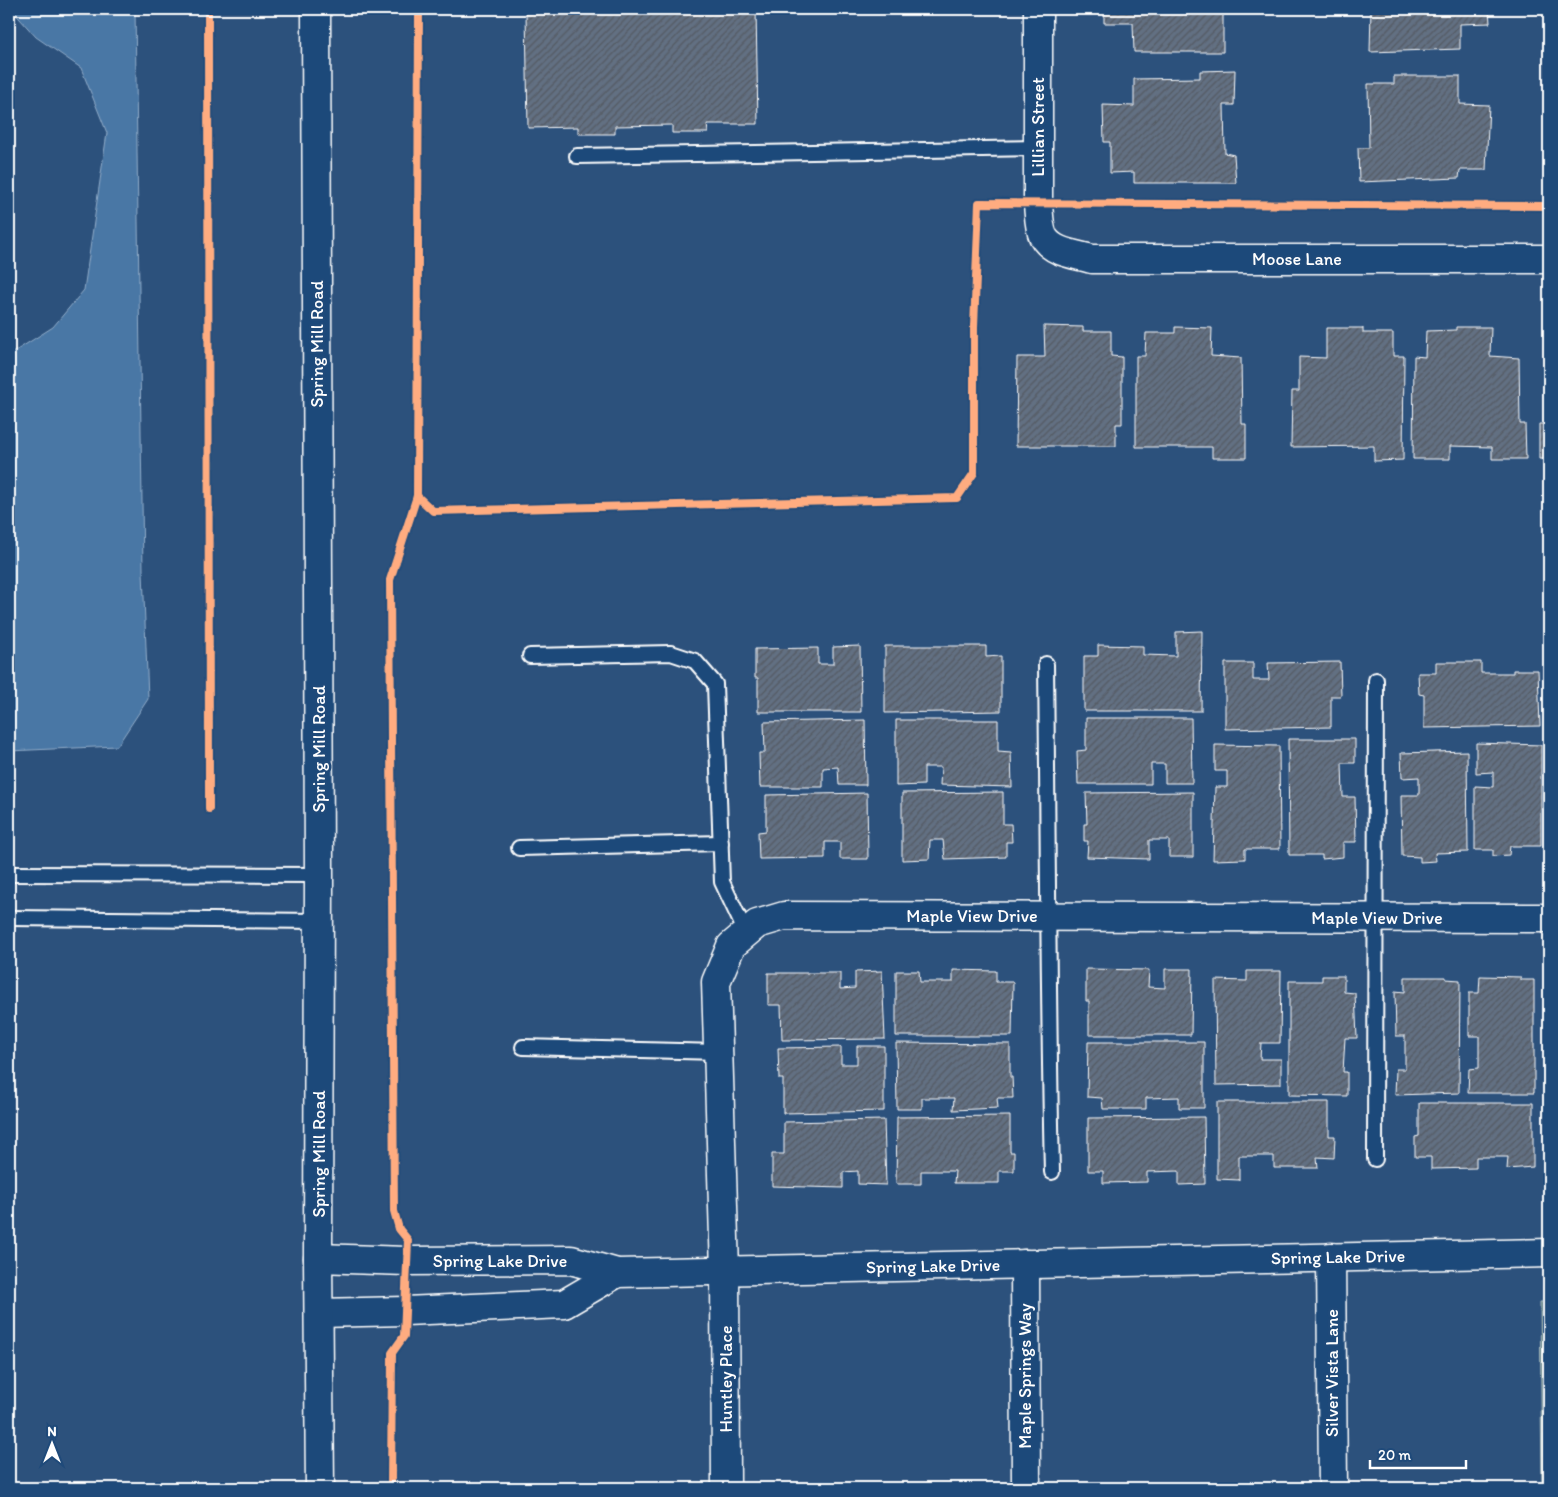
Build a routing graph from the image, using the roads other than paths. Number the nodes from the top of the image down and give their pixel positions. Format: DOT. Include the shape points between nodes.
graph roads {
  1 [pos="316,9"];
  2 [pos="1038,9"];
  3 [pos="1038,148"];
  4 [pos="577,156"];
  5 [pos="1049,244"];
  6 [pos="1549,259"];
  7 [pos="530,656"];
  8 [pos="1046,664"];
  9 [pos="1376,680"];
  10 [pos="721,844"];
  11 [pos="520,848"];
  12 [pos="9,874"];
  13 [pos="320,875"];
  14 [pos="1049,917"];
  15 [pos="9,918"];
  16 [pos="1376,918"];
  17 [pos="1549,918"];
  18 [pos="320,921"];
  19 [pos="746,933"];
  20 [pos="523,1047"];
  21 [pos="719,1052"];
  22 [pos="1375,1159"];
  23 [pos="1052,1172"];
  24 [pos="1549,1253"];
  25 [pos="1332,1257"];
  26 [pos="318,1258"];
  27 [pos="1025,1264"];
  28 [pos="725,1270"];
  29 [pos="617,1273"];
  30 [pos="319,1313"];
  31 [pos="320,1488"];
  32 [pos="726,1488"];
  33 [pos="1026,1488"];
  34 [pos="1333,1488"];
  1 -- 13 [label="street, Spring Mill Road"];
  2 -- 3 [label="street, Lillian Street"];
  3 -- 4 [label="lane"];
  3 -- 5 [label="street, Lillian Street" via="1038,204 1042,234"];
  5 -- 6 [label="street, Moose Lane" via="1092,259"];
  7 -- 10 [label="lane" via="671,653 695,661 715,684"];
  8 -- 14 [label="lane"];
  9 -- 16 [label="lane"];
  10 -- 11 [label="lane"];
  10 -- 19 [label="lane" via="722,882"];
  12 -- 13 [label="lane"];
  13 -- 18 [label="street, Spring Mill Road"];
  14 -- 16 [label="street, Maple View Drive"];
  14 -- 19 [label="street, Maple View Drive" via="784,916 757,924"];
  14 -- 23 [label="lane"];
  15 -- 18 [label="lane"];
  16 -- 17 [label="street, Maple View Drive"];
  16 -- 22 [label="lane"];
  18 -- 26 [label="street, Spring Mill Road"];
  19 -- 21 [label="street, Maple View Drive" via="731,946 716,982"];
  20 -- 21 [label="lane"];
  21 -- 28 [label="street, Maple View Drive"];
  24 -- 25 [label="street, Spring Lake Drive"];
  25 -- 27 [label="street, Spring Lake Drive"];
  25 -- 34 [label="street, Silver Vista Lane"];
  26 -- 29 [label="street, Spring Lake Drive" via="571,1260"];
  26 -- 30 [label="street, Spring Mill Road"];
  27 -- 28 [label="street, Spring Lake Drive"];
  27 -- 33 [label="street, Maple Springs Way"];
  28 -- 29 [label="street, Spring Lake Drive"];
  28 -- 32 [label="street, Huntley Place"];
  29 -- 30 [label="street" via="564,1304"];
  30 -- 31 [label="street, Spring Mill Road"];
}
